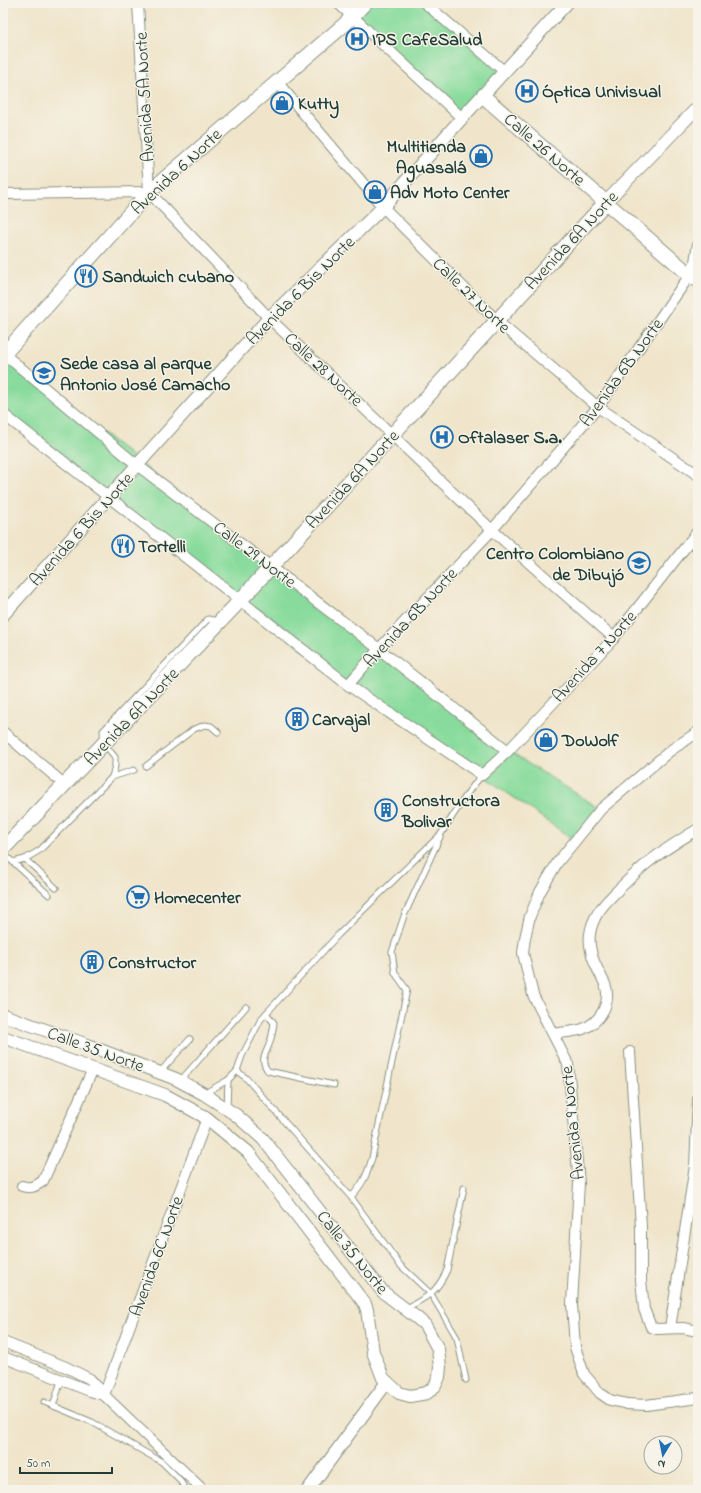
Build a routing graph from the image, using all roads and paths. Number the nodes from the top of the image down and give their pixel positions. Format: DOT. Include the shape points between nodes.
graph roads {
  1 [pos="138,3"];
  2 [pos="338,3"];
  3 [pos="365,3"];
  4 [pos="425,3"];
  5 [pos="567,3"];
  6 [pos="353,17"];
  7 [pos="505,72"];
  8 [pos="277,82"];
  9 [pos="483,96"];
  10 [pos="698,107"];
  11 [pos="462,118"];
  12 [pos="149,192"];
  13 [pos="3,194"];
  14 [pos="606,202"];
  15 [pos="383,207"];
  16 [pos="698,243"];
  17 [pos="694,278"];
  18 [pos="269,318"];
  19 [pos="497,321"];
  20 [pos="3,355"];
  21 [pos="598,407"];
  22 [pos="3,414"];
  23 [pos="392,434"];
  24 [pos="137,465"];
  25 [pos="698,475"];
  26 [pos="109,497"];
  27 [pos="492,530"];
  28 [pos="698,531"];
  29 [pos="271,567"];
  30 [pos="241,601"];
  31 [pos="3,615"];
  32 [pos="614,638"];
  33 [pos="379,649"];
  34 [pos="348,685"];
  35 [pos="3,732"];
  36 [pos="218,732"];
  37 [pos="698,732"];
  38 [pos="104,744"];
  39 [pos="508,751"];
  40 [pos="146,766"];
  41 [pos="134,770"];
  42 [pos="482,775"];
  43 [pos="112,777"];
  44 [pos="65,785"];
  45 [pos="698,829"];
  46 [pos="441,834"];
  47 [pos="3,849"];
  48 [pos="3,853"];
  49 [pos="25,859"];
  50 [pos="13,862"];
  51 [pos="56,888"];
  52 [pos="49,895"];
  53 [pos="246,1007"];
  54 [pos="266,1013"];
  55 [pos="3,1015"];
  56 [pos="553,1034"];
  57 [pos="3,1037"];
  58 [pos="190,1039"];
  59 [pos="630,1052"];
  60 [pos="93,1069"];
  61 [pos="237,1071"];
  62 [pos="160,1072"];
  63 [pos="228,1080"];
  64 [pos="180,1081"];
  65 [pos="334,1085"];
  66 [pos="204,1094"];
  67 [pos="698,1099"];
  68 [pos="227,1108"];
  69 [pos="207,1118"];
  70 [pos="22,1186"];
  71 [pos="464,1188"];
  72 [pos="351,1197"];
  73 [pos="431,1294"];
  74 [pos="405,1309"];
  75 [pos="670,1328"];
  76 [pos="698,1331"];
  77 [pos="3,1342"];
  78 [pos="3,1357"];
  79 [pos="466,1380"];
  80 [pos="61,1381"];
  81 [pos="387,1382"];
  82 [pos="104,1395"];
  83 [pos="698,1398"];
  84 [pos="44,1402"];
  85 [pos="53,1406"];
  86 [pos="186,1490"];
  87 [pos="203,1490"];
  88 [pos="308,1490"];
  1 -- 12 [label="street, Avenida 5A Norte"];
  2 -- 6 [label="street"];
  3 -- 6 [label="main road, Avenida 6 Norte"];
  4 -- 7 [label="street"];
  5 -- 7 [label="street, Avenida 6 Bis Norte"];
  6 -- 8 [label="main road, Avenida 6 Norte"];
  6 -- 11 [label="street"];
  7 -- 9 [label="street, Avenida 6 Bis Norte"];
  8 -- 12 [label="main road, Avenida 6 Norte"];
  8 -- 15 [label="street, Calle 27 Norte"];
  9 -- 11 [label="street, Avenida 6 Bis Norte"];
  9 -- 14 [label="main road, Calle 26 Norte"];
  10 -- 14 [label="street, Avenida 6A Norte"];
  11 -- 15 [label="street, Avenida 6 Bis Norte"];
  12 -- 13 [label="street"];
  12 -- 18 [label="street, Calle 28 Norte"];
  12 -- 20 [label="main road, Avenida 6 Norte"];
  14 -- 17 [label="main road, Calle 26 Norte"];
  14 -- 19 [label="main road, Avenida 6A Norte"];
  15 -- 18 [label="street, Avenida 6 Bis Norte"];
  15 -- 19 [label="street, Calle 27 Norte"];
  16 -- 17 [label="street, Avenida 6B Norte"];
  17 -- 21 [label="street, Avenida 6B Norte"];
  18 -- 23 [label="street, Calle 28 Norte"];
  18 -- 24 [label="street, Avenida 6 Bis Norte"];
  19 -- 21 [label="street, Calle 27 Norte"];
  19 -- 23 [label="main road, Avenida 6A Norte"];
  20 -- 24 [label="street, Calle 29 Norte"];
  21 -- 25 [label="street, Calle 27 Norte"];
  21 -- 27 [label="street, Avenida 6B Norte"];
  22 -- 26 [label="street"];
  23 -- 27 [label="street, Calle 28 Norte"];
  23 -- 29 [label="main road, Avenida 6A Norte"];
  24 -- 26 [label="street, Avenida 6 Bis Norte"];
  24 -- 29 [label="street, Calle 29 Norte"];
  26 -- 30 [label="street"];
  26 -- 31 [label="street, Avenida 6 Bis Norte"];
  27 -- 32 [label="street, Calle 28 Norte"];
  27 -- 33 [label="street, Avenida 6B Norte"];
  28 -- 32 [label="street, Avenida 7 Norte"];
  29 -- 30 [label="main road, Avenida 6A Norte"];
  29 -- 33 [label="street, Calle 29 Norte"];
  30 -- 34 [label="street"];
  30 -- 38 [label="main road, Avenida 6A Norte"];
  32 -- 39 [label="street, Avenida 7 Norte"];
  33 -- 34 [label="street, Avenida 6B Norte"];
  33 -- 39 [label="street, Calle 29 Norte"];
  34 -- 42 [label="street"];
  35 -- 44 [label="street"];
  36 -- 40 [label="lane" via="212,726 199,726"];
  37 -- 56 [label="street, Avenida 9 Norte" via="671,750 601,809 557,863 540,892 530,916 523,953 534,995"];
  38 -- 43 [label="lane" via="115,757"];
  38 -- 44 [label="main road, Avenida 6A Norte"];
  39 -- 42 [label="street, Avenida 7 Norte"];
  41 -- 43 [label="lane"];
  42 -- 46 [label="lane"];
  43 -- 49 [label="lane" via="46,845"];
  44 -- 47 [label="main road, Avenida 6A Norte"];
  45 -- 56 [label="street" via="650,861 622,886 595,917 589,933 590,950 605,984 605,1007 602,1015 582,1029"];
  46 -- 54 [label="lane" via="338,934"];
  46 -- 72 [label="lane" via="404,916 392,952 395,973 408,990 372,1158 361,1186"];
  48 -- 50 [label="lane"];
  49 -- 50 [label="lane"];
  49 -- 51 [label="lane"];
  50 -- 52 [label="lane"];
  53 -- 64 [label="lane"];
  54 -- 61 [label="lane" via="242,1056"];
  54 -- 65 [label="lane" via="274,1023 270,1043 263,1058 263,1065 268,1071"];
  55 -- 62 [label="street, Calle 35 Norte"];
  56 -- 83 [label="street, Avenida 9 Norte" via="568,1064 574,1114 579,1183 572,1304 575,1347 584,1374 600,1393 610,1400 627,1404 646,1405"];
  57 -- 60 [label="street, Calle 35 Norte"];
  58 -- 62 [label="lane"];
  59 -- 75 [label="street" via="644,1309 651,1327"];
  60 -- 69 [label="street, Calle 35 Norte" via="165,1096"];
  60 -- 70 [label="street" via="43,1181 29,1188"];
  61 -- 63 [label="lane"];
  61 -- 72 [label="lane"];
  62 -- 64 [label="street, Calle 35 Norte"];
  63 -- 66 [label="lane"];
  63 -- 68 [label="lane"];
  64 -- 66 [label="street, Calle 35 Norte"];
  66 -- 68 [label="street, Calle 35 Norte"];
  67 -- 75 [label="street" via="695,1166"];
  68 -- 74 [label="street, Calle 35 Norte" via="263,1139 383,1292"];
  69 -- 81 [label="street, Calle 35 Norte" via="248,1152 365,1304 373,1352"];
  69 -- 82 [label="street, Avenida 6C Norte"];
  71 -- 73 [label="lane" via="447,1270"];
  72 -- 73 [label="lane" via="400,1265"];
  73 -- 74 [label="lane"];
  73 -- 79 [label="lane" via="457,1338"];
  74 -- 81 [label="street, Calle 35 Norte" via="425,1325 435,1342 438,1349 439,1377 435,1386 426,1393 410,1396 399,1393"];
  75 -- 76 [label="street"];
  77 -- 82 [label="street" via="90,1379"];
  78 -- 80 [label="street"];
  80 -- 82 [label="street"];
  80 -- 85 [label="lane"];
  81 -- 88 [label="street"];
  82 -- 87 [label="street"];
  84 -- 85 [label="lane"];
  85 -- 86 [label="lane" via="92,1422 162,1462"];
}
